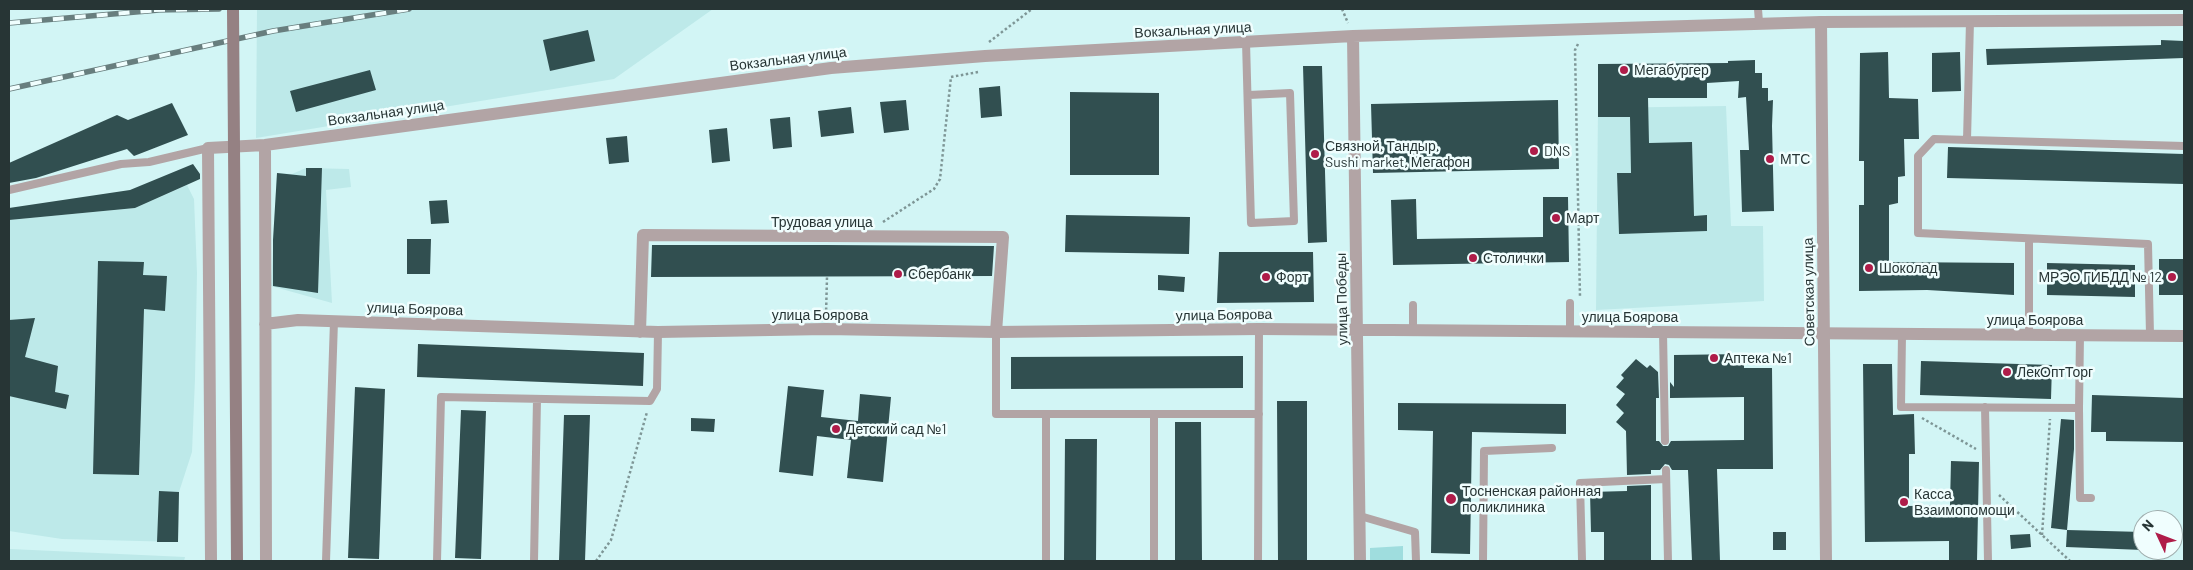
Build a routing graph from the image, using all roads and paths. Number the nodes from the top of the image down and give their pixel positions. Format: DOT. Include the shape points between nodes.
graph roads {
  1 [pos="233,9"];
  2 [pos="1032,9"];
  3 [pos="1758,9"];
  4 [pos="2184,20"];
  5 [pos="1970,21"];
  6 [pos="1759,22"];
  7 [pos="1821,22"];
  8 [pos="1585,28"];
  9 [pos="1353,36"];
  10 [pos="1246,42"];
  11 [pos="985,56"];
  12 [pos="1249,94"];
  13 [pos="1967,140"];
  14 [pos="266,145"];
  15 [pos="2184,146"];
  16 [pos="208,148"];
  17 [pos="9,190"];
  18 [pos="859,237"];
  19 [pos="2029,238"];
  20 [pos="827,277"];
  21 [pos="1580,302"];
  22 [pos="1570,303"];
  23 [pos="1413,305"];
  24 [pos="334,321"];
  25 [pos="265,324"];
  26 [pos="826,329"];
  27 [pos="1258,329"];
  28 [pos="1357,330"];
  29 [pos="1413,330"];
  30 [pos="1570,331"];
  31 [pos="640,332"];
  32 [pos="658,332"];
  33 [pos="996,332"];
  34 [pos="1663,332"];
  35 [pos="1824,333"];
  36 [pos="1902,334"];
  37 [pos="2029,335"];
  38 [pos="2080,335"];
  39 [pos="2150,336"];
  40 [pos="2184,336"];
  41 [pos="537,399"];
  42 [pos="650,401"];
  43 [pos="1901,406"];
  44 [pos="1985,407"];
  45 [pos="2051,408"];
  46 [pos="2079,408"];
  47 [pos="1046,414"];
  48 [pos="1154,414"];
  49 [pos="1259,414"];
  50 [pos="1665,441"];
  51 [pos="1552,448"];
  52 [pos="1986,455"];
  53 [pos="1666,470"];
  54 [pos="1666,479"];
  55 [pos="1987,484"];
  56 [pos="2091,498"];
  57 [pos="1360,516"];
  58 [pos="2042,535"];
  59 [pos="1582,560"];
  60 [pos="211,561"];
  61 [pos="237,561"];
  62 [pos="266,561"];
  63 [pos="326,561"];
  64 [pos="438,561"];
  65 [pos="534,561"];
  66 [pos="596,561"];
  67 [pos="1046,561"];
  68 [pos="1154,561"];
  69 [pos="1258,561"];
  70 [pos="1360,561"];
  71 [pos="1416,561"];
  72 [pos="1483,561"];
  73 [pos="1668,561"];
  74 [pos="1826,561"];
  75 [pos="1988,561"];
  76 [pos="2070,561"];
  1 -- 61 [label="main road, bridge"];
  2 -- 11 [label="path" via="984,46"];
  3 -- 6 [label="lane"];
  4 -- 5 [label="street, Вокзальная улица"];
  5 -- 7 [label="street, Вокзальная улица"];
  5 -- 13 [label="lane"];
  6 -- 7 [label="street, Вокзальная улица"];
  6 -- 8 [label="street, Вокзальная улица"];
  7 -- 35 [label="street, Советская улица"];
  8 -- 9 [label="street, Вокзальная улица"];
  8 -- 21 [label="path" via="1574,50"];
  9 -- 10 [label="street, Вокзальная улица"];
  9 -- 28 [label="street, улица Победы"];
  10 -- 11 [label="street, Вокзальная улица"];
  10 -- 12 [label="lane"];
  11 -- 14 [label="street, Вокзальная улица" via="831,68"];
  11 -- 18 [label="path" via="984,71 951,77 940,180 934,189"];
  12 -- 12 [label="lane" via="1252,223 1294,221 1290,93"];
  13 -- 15 [label="lane"];
  13 -- 19 [label="lane" via="1934,139 1918,156 1918,233"];
  14 -- 16 [label="street, Вокзальная улица"];
  14 -- 25 [label="street"];
  16 -- 17 [label="lane"];
  16 -- 60 [label="street"];
  18 -- 31 [label="street, Трудовая улица" via="643,235"];
  18 -- 33 [label="street, Трудовая улица" via="1003,237"];
  19 -- 37 [label="lane"];
  19 -- 39 [label="lane" via="2148,244"];
  20 -- 26 [label="path"];
  22 -- 30 [label="lane"];
  23 -- 29 [label="lane"];
  24 -- 25 [label="street, улица Боярова" via="298,320"];
  24 -- 31 [label="street, улица Боярова"];
  24 -- 63 [label="lane"];
  25 -- 62 [label="street"];
  26 -- 32 [label="street, улица Боярова"];
  26 -- 33 [label="street, улица Боярова"];
  27 -- 28 [label="street, улица Боярова"];
  27 -- 33 [label="street, улица Боярова"];
  27 -- 49 [label="lane"];
  28 -- 29 [label="street, улица Боярова"];
  28 -- 57 [label="street, улица Победы"];
  29 -- 30 [label="street, улица Боярова"];
  30 -- 34 [label="street, улица Боярова"];
  31 -- 32 [label="street, улица Боярова"];
  32 -- 42 [label="lane" via="657,389"];
  33 -- 47 [label="lane" via="996,414"];
  34 -- 35 [label="street, улица Боярова"];
  34 -- 50 [label="lane"];
  35 -- 36 [label="street, улица Боярова"];
  35 -- 74 [label="street, Советская улица"];
  36 -- 37 [label="street, улица Боярова"];
  36 -- 43 [label="lane"];
  37 -- 38 [label="street, улица Боярова"];
  38 -- 39 [label="street, улица Боярова"];
  38 -- 46 [label="lane"];
  39 -- 40 [label="street, улица Боярова"];
  41 -- 42 [label="lane"];
  41 -- 64 [label="lane" via="441,398"];
  41 -- 65 [label="lane"];
  42 -- 66 [label="path" via="611,540"];
  43 -- 44 [label="lane"];
  43 -- 52 [label="path"];
  44 -- 45 [label="lane"];
  44 -- 52 [label="lane"];
  45 -- 46 [label="lane"];
  45 -- 58 [label="path"];
  46 -- 56 [label="lane" via="2080,498"];
  47 -- 48 [label="lane"];
  47 -- 67 [label="lane"];
  48 -- 49 [label="lane"];
  48 -- 68 [label="lane"];
  49 -- 69 [label="lane"];
  51 -- 72 [label="lane" via="1484,451"];
  52 -- 55 [label="lane"];
  53 -- 54 [label="lane"];
  54 -- 59 [label="lane" via="1580,483"];
  54 -- 73 [label="lane"];
  55 -- 58 [label="path"];
  55 -- 75 [label="lane"];
  57 -- 70 [label="street, улица Победы"];
  57 -- 71 [label="lane" via="1415,532"];
  58 -- 76 [label="path"];
}
